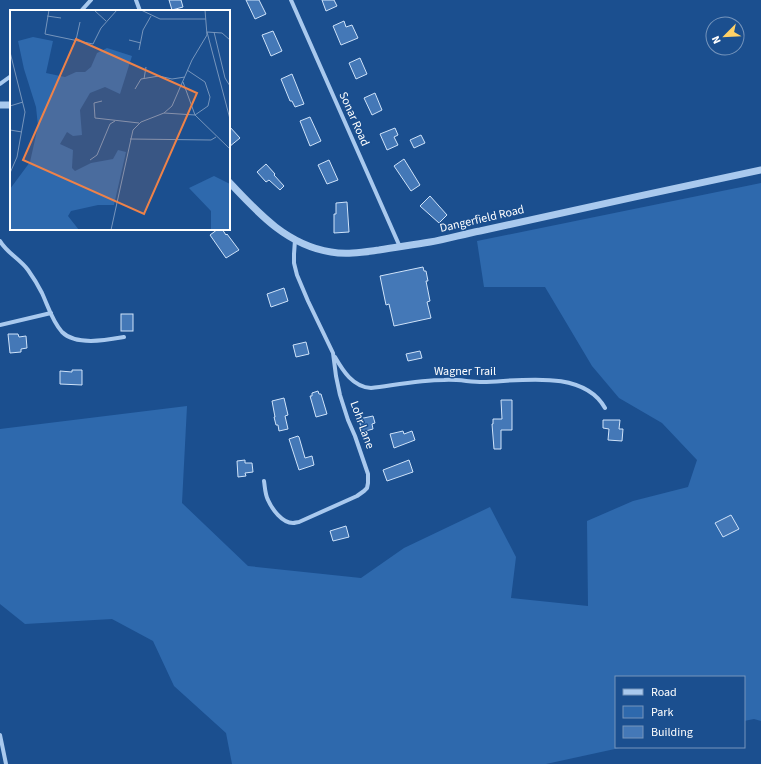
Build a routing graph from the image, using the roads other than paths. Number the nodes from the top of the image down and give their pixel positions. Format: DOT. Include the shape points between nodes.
graph roads {
  1 [pos="91,0"];
  2 [pos="136,0"];
  3 [pos="291,0"];
  4 [pos="82,10"];
  5 [pos="140,10"];
  6 [pos="10,77"];
  7 [pos="0,84"];
  8 [pos="761,170"];
  9 [pos="230,183"];
  10 [pos="295,240"];
  11 [pos="0,241"];
  12 [pos="400,247"];
  13 [pos="51,313"];
  14 [pos="0,325"];
  15 [pos="124,336"];
  16 [pos="333,353"];
  17 [pos="605,408"];
  18 [pos="264,481"];
  19 [pos="0,735"];
  20 [pos="0,762"];
  21 [pos="6,763"];
  1 -- 4 [label="street"];
  2 -- 5 [label="street"];
  3 -- 12 [label="street, Sonar Road"];
  6 -- 7 [label="street"];
  8 -- 12 [label="street, Dangerfield Road"];
  9 -- 10 [label="street, Dangerfield Road" via="271,224"];
  10 -- 12 [label="street, Dangerfield Road" via="316,249 342,253"];
  10 -- 16 [label="street, Lohr Lane" via="297,275"];
  11 -- 13 [label="street" via="28,269"];
  13 -- 14 [label="street"];
  13 -- 15 [label="street" via="62,332 71,338 91,341"];
  16 -- 17 [label="street, Wagner Trail" via="346,374 366,388 444,380 545,380 582,388 597,397"];
  16 -- 18 [label="street, Lohr Lane" via="340,395 368,474 366,488 351,499 293,523 282,518 272,506"];
  19 -- 21 [label="street"];
  20 -- 21 [label="street"];
}
